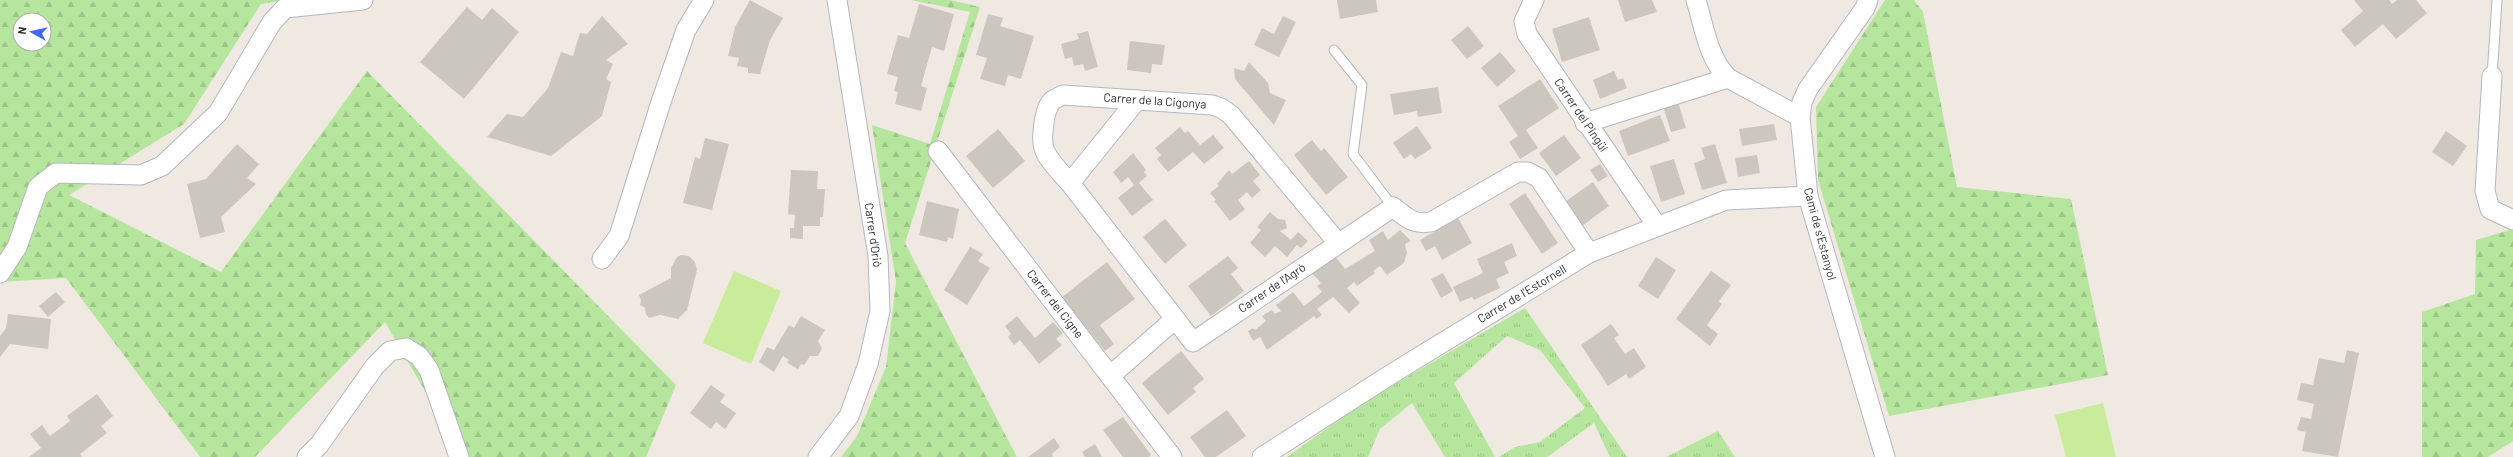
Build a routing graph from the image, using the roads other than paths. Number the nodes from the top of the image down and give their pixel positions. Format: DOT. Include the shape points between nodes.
graph roads {
  1 [pos="363,0"];
  2 [pos="704,0"];
  3 [pos="837,0"];
  4 [pos="1534,0"];
  5 [pos="1696,0"];
  6 [pos="1868,0"];
  7 [pos="2497,0"];
  8 [pos="1334,50"];
  9 [pos="2492,76"];
  10 [pos="1728,78"];
  11 [pos="1137,100"];
  12 [pos="1800,117"];
  13 [pos="1585,123"];
  14 [pos="938,151"];
  15 [pos="1070,183"];
  16 [pos="1808,196"];
  17 [pos="1393,207"];
  18 [pos="2513,220"];
  19 [pos="1657,226"];
  20 [pos="1338,243"];
  21 [pos="1589,253"];
  22 [pos="602,259"];
  23 [pos="0,273"];
  24 [pos="1175,319"];
  25 [pos="1110,376"];
  26 [pos="307,457"];
  27 [pos="459,457"];
  28 [pos="818,457"];
  29 [pos="1172,457"];
  30 [pos="1262,457"];
  31 [pos="1885,457"];
  1 -- 23 [label="street" via="286,8 272,22 218,113 162,166 141,175 56,173 38,187 17,247"];
  2 -- 22 [label="street" via="684,37 619,236"];
  3 -- 28 [label="street, Carrer d'Orió" via="878,256 880,311 868,364 849,416"];
  4 -- 13 [label="street, Carrer del Pingüí" via="1524,21 1526,34"];
  5 -- 10 [label="street" via="1714,59"];
  6 -- 12 [label="street, Camí de s'Estanyol" via="1808,89 1802,102"];
  7 -- 9 [label="lane"];
  8 -- 17 [label="lane" via="1362,85 1353,154"];
  9 -- 18 [label="street" via="2485,191 2490,209"];
  10 -- 12 [label="street"];
  10 -- 13 [label="street"];
  11 -- 15 [label="street"];
  11 -- 15 [label="street, Carrer de la Cigonya" via="1063,95 1053,100 1047,108 1044,120 1044,147"];
  11 -- 20 [label="street, Carrer de la Cigonya" via="1221,108 1231,115"];
  12 -- 16 [label="street, Camí de s'Estanyol"];
  13 -- 19 [label="street, Carrer del Pingüí"];
  14 -- 25 [label="street, Carrer del Cigne"];
  15 -- 24 [label="street, Carrer de l'Agrò"];
  16 -- 19 [label="street, Carrer de l'Estornell" via="1726,200"];
  16 -- 31 [label="street, Camí de s'Estanyol"];
  17 -- 20 [label="street, Carrer de l'Agrò"];
  17 -- 21 [label="street" via="1412,222 1431,222 1518,172 1528,172 1539,178"];
  19 -- 21 [label="street, Carrer de l'Estornell"];
  20 -- 24 [label="street, Carrer de l'Agrò" via="1193,342"];
  21 -- 30 [label="street, Carrer de l'Estornell"];
  24 -- 25 [label="street"];
  25 -- 29 [label="street, Carrer del Cigne"];
  26 -- 27 [label="street" via="319,445 375,366 390,351 406,348 419,356 429,370"];
}
